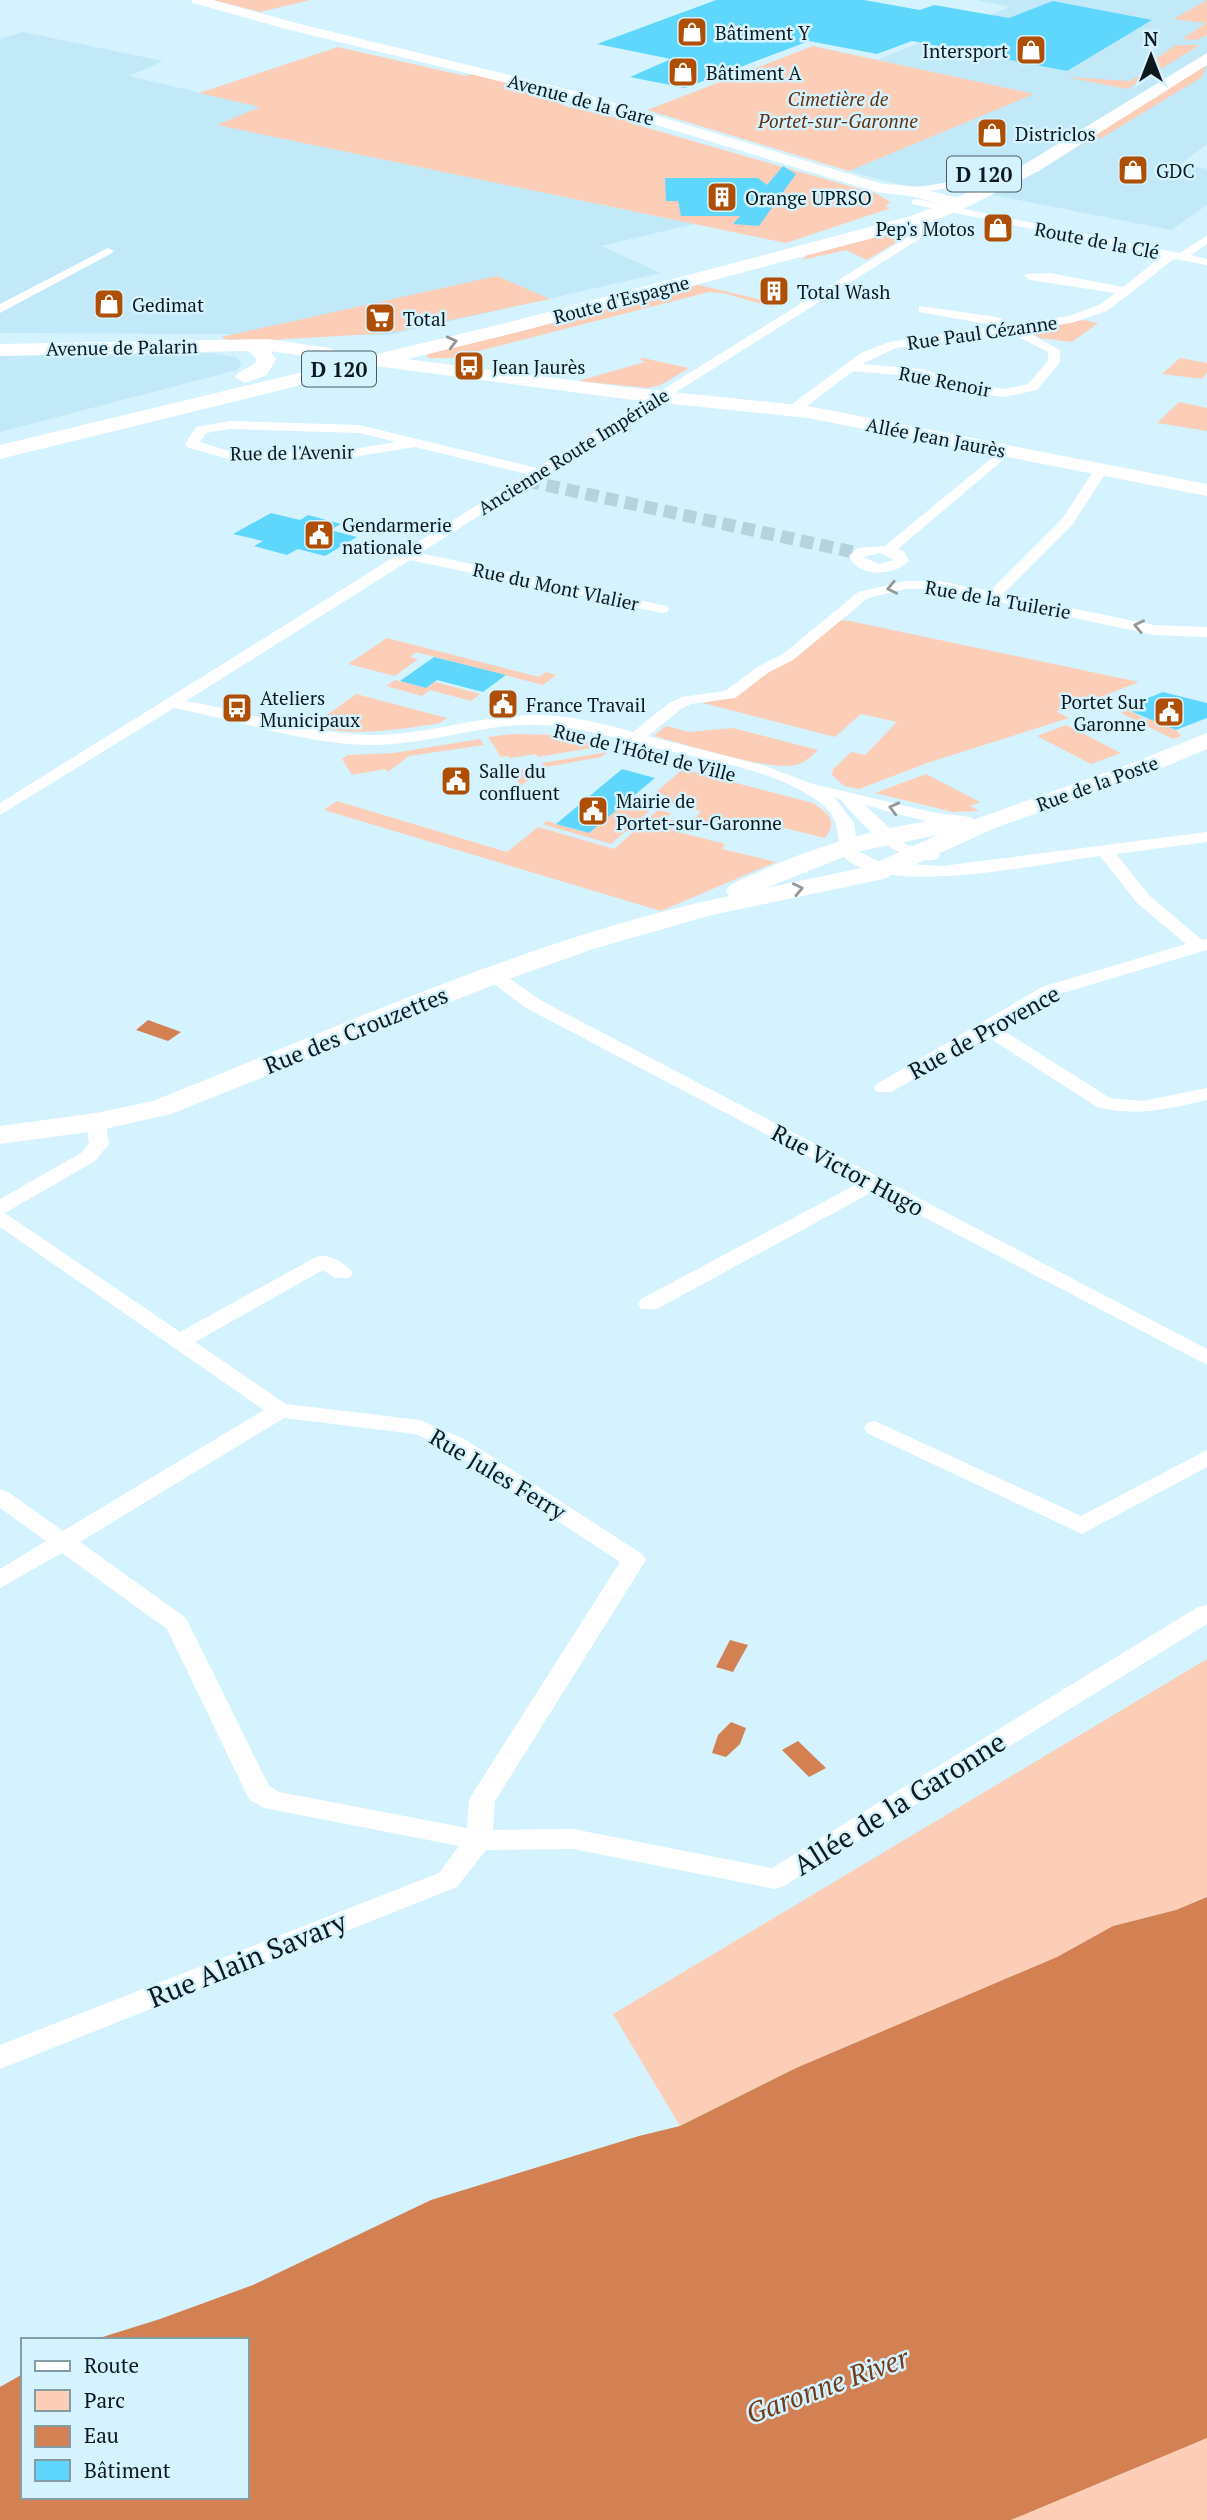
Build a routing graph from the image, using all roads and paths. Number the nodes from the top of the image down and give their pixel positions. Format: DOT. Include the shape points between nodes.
graph roads {
  1 [pos="198,0"];
  2 [pos="1207,45"];
  3 [pos="1207,58"];
  4 [pos="934,210"];
  5 [pos="1207,239"];
  6 [pos="108,251"];
  7 [pos="1176,256"];
  8 [pos="1207,262"];
  9 [pos="1030,276"];
  10 [pos="1125,291"];
  11 [pos="0,309"];
  12 [pos="923,309"];
  13 [pos="1013,327"];
  14 [pos="244,345"];
  15 [pos="0,350"];
  16 [pos="352,352"];
  17 [pos="398,356"];
  18 [pos="849,367"];
  19 [pos="444,370"];
  20 [pos="245,377"];
  21 [pos="663,395"];
  22 [pos="793,410"];
  23 [pos="0,440"];
  24 [pos="413,443"];
  25 [pos="1005,451"];
  26 [pos="0,452"];
  27 [pos="1101,470"];
  28 [pos="540,473"];
  29 [pos="1207,489"];
  30 [pos="888,550"];
  31 [pos="408,555"];
  32 [pos="993,596"];
  33 [pos="662,609"];
  34 [pos="1207,632"];
  35 [pos="172,703"];
  36 [pos="1207,740"];
  37 [pos="632,742"];
  38 [pos="799,784"];
  39 [pos="842,794"];
  40 [pos="0,810"];
  41 [pos="986,823"];
  42 [pos="884,834"];
  43 [pos="1207,837"];
  44 [pos="848,847"];
  45 [pos="1104,850"];
  46 [pos="916,853"];
  47 [pos="985,865"];
  48 [pos="885,867"];
  49 [pos="708,908"];
  50 [pos="1203,945"];
  51 [pos="493,975"];
  52 [pos="988,1029"];
  53 [pos="884,1088"];
  54 [pos="1207,1094"];
  55 [pos="96,1122"];
  56 [pos="0,1135"];
  57 [pos="873,1185"];
  58 [pos="0,1208"];
  59 [pos="0,1218"];
  60 [pos="342,1273"];
  61 [pos="649,1304"];
  62 [pos="180,1341"];
  63 [pos="1207,1358"];
  64 [pos="280,1410"];
  65 [pos="875,1428"];
  66 [pos="1207,1457"];
  67 [pos="0,1497"];
  68 [pos="63,1544"];
  69 [pos="0,1580"];
  70 [pos="1207,1613"];
  71 [pos="479,1840"];
  72 [pos="0,2057"];
  1 -- 4 [label="street, Avenue de la Gare" via="614,107 882,189"];
  2 -- 4 [label="main road, Route d'Espagne / D 120" via="1055,139 969,182"];
  3 -- 4 [label="main road, Route d'Espagne / D 120" via="1030,170"];
  4 -- 7 [label="street, Route de la Clé"];
  4 -- 16 [label="main road, Route d'Espagne / D 120"];
  17 -- 4 [label="main road, Route d'Espagne / D 120, one-way" via="858,238"];
  4 -- 21 [label="street, Ancienne Route Impériale"];
  5 -- 7 [label="street, Rue Paul Cézanne"];
  6 -- 11 [label="street"];
  7 -- 8 [label="street, Route de la Clé"];
  7 -- 10 [label="street, Rue Paul Cézanne"];
  9 -- 10 [label="street"];
  10 -- 13 [label="street, Rue Paul Cézanne" via="1103,308 1071,319"];
  12 -- 13 [label="street"];
  13 -- 18 [label="street, Rue Paul Cézanne" via="893,345"];
  13 -- 18 [label="street, Rue Renoir" via="1054,350 1054,362 1032,387 1022,391 979,390 921,373"];
  14 -- 15 [label="street, Avenue de Palarin"];
  14 -- 16 [label="street, Avenue de Palarin"];
  14 -- 20 [label="street" via="258,349 267,359 265,367"];
  16 -- 17 [label="main road, Route d'Espagne / D 120"];
  16 -- 19 [label="street, Allée Jean Jaurès"];
  16 -- 20 [label="main road, Route d'Espagne / D 120"];
  16 -- 26 [label="main road, Route d'Espagne / D 120"];
  17 -- 19 [label="street, Allée Jean Jaurès"];
  18 -- 22 [label="street, Rue Paul Cézanne"];
  19 -- 21 [label="street, Allée Jean Jaurès" via="489,381 607,396"];
  20 -- 23 [label="main road, Route d'Espagne / D 120"];
  21 -- 22 [label="street, Allée Jean Jaurès"];
  21 -- 28 [label="street, Ancienne Route Impériale"];
  22 -- 25 [label="street, Allée Jean Jaurès"];
  24 -- 24 [label="street, Rue de l'Avenir" via="359,429 231,425 201,430 192,444 231,456 341,455"];
  24 -- 28 [label="street, Rue de l'Avenir"];
  25 -- 27 [label="street, Allée Jean Jaurès"];
  25 -- 30 [label="street"];
  27 -- 29 [label="street, Allée Jean Jaurès"];
  27 -- 32 [label="street" via="1066,522"];
  28 -- 31 [label="street, Ancienne Route Impériale"];
  31 -- 33 [label="street, Rue du Mont Vlalier"];
  31 -- 35 [label="street, Ancienne Route Impériale"];
  34 -- 32 [label="street, Rue de la Tuilerie, one-way" via="1154,630"];
  32 -- 37 [label="street, Rue de la Tuilerie, one-way" via="924,584 872,592 788,657 729,695 675,706"];
  35 -- 37 [label="street, Rue de l'Hôtel de Ville" via="209,717 331,747 384,747 525,727 569,729"];
  35 -- 40 [label="street, Ancienne Route Impériale"];
  36 -- 41 [label="street, Rue de la Poste"];
  37 -- 38 [label="street, Rue de l'Hôtel de Ville" via="760,780"];
  38 -- 39 [label="street, Rue de l'Hôtel de Ville"];
  38 -- 44 [label="street, Rue de l'Hôtel de Ville" via="843,816"];
  41 -- 39 [label="street, Rue de l'Hôtel de Ville, one-way" via="931,817"];
  39 -- 42 [label="street, Rue de l'Hôtel de Ville"];
  41 -- 42 [label="street, Rue de la Poste"];
  41 -- 46 [label="street, Rue de la Poste"];
  42 -- 44 [label="street, Rue de la Poste"];
  42 -- 46 [label="street, Rue des Crouzettes" via="901,849"];
  43 -- 45 [label="street, Rue des Crouzettes"];
  44 -- 48 [label="street" via="863,862"];
  44 -- 49 [label="street, Rue des Crouzettes" via="787,867"];
  45 -- 47 [label="street, Rue des Crouzettes"];
  45 -- 50 [label="street" via="1144,900"];
  46 -- 47 [label="street, Rue des Crouzettes"];
  46 -- 48 [label="street, Rue de la Poste"];
  47 -- 48 [label="street, Rue des Crouzettes" via="942,871"];
  49 -- 48 [label="street, Rue des Crouzettes, one-way"];
  49 -- 51 [label="street, Rue des Crouzettes" via="583,943"];
  50 -- 52 [label="street, Rue de Provence" via="1049,991"];
  51 -- 55 [label="street, Rue des Crouzettes" via="161,1108"];
  51 -- 57 [label="street, Rue Victor Hugo" via="533,1004"];
  52 -- 53 [label="street, Rue de Provence"];
  52 -- 54 [label="street" via="1104,1103 1125,1109 1147,1108"];
  55 -- 56 [label="street, Rue des Crouzettes"];
  55 -- 58 [label="street" via="99,1144 88,1157"];
  57 -- 61 [label="street"];
  57 -- 63 [label="street, Rue Victor Hugo"];
  59 -- 62 [label="street, Rue Jules Ferry"];
  60 -- 62 [label="street" via="323,1261"];
  62 -- 64 [label="street, Rue Jules Ferry"];
  64 -- 68 [label="street"];
  64 -- 71 [label="street, Rue Jules Ferry" via="420,1427 458,1445 635,1560 482,1800"];
  65 -- 66 [label="street" via="1082,1526"];
  67 -- 68 [label="street, Allée de la Garonne"];
  68 -- 69 [label="street"];
  68 -- 71 [label="street, Allée de la Garonne" via="177,1624 259,1793 273,1801"];
  70 -- 71 [label="street, Allée de la Garonne" via="775,1879 573,1839"];
  71 -- 72 [label="street, Rue Alain Savary" via="448,1880"];
}
